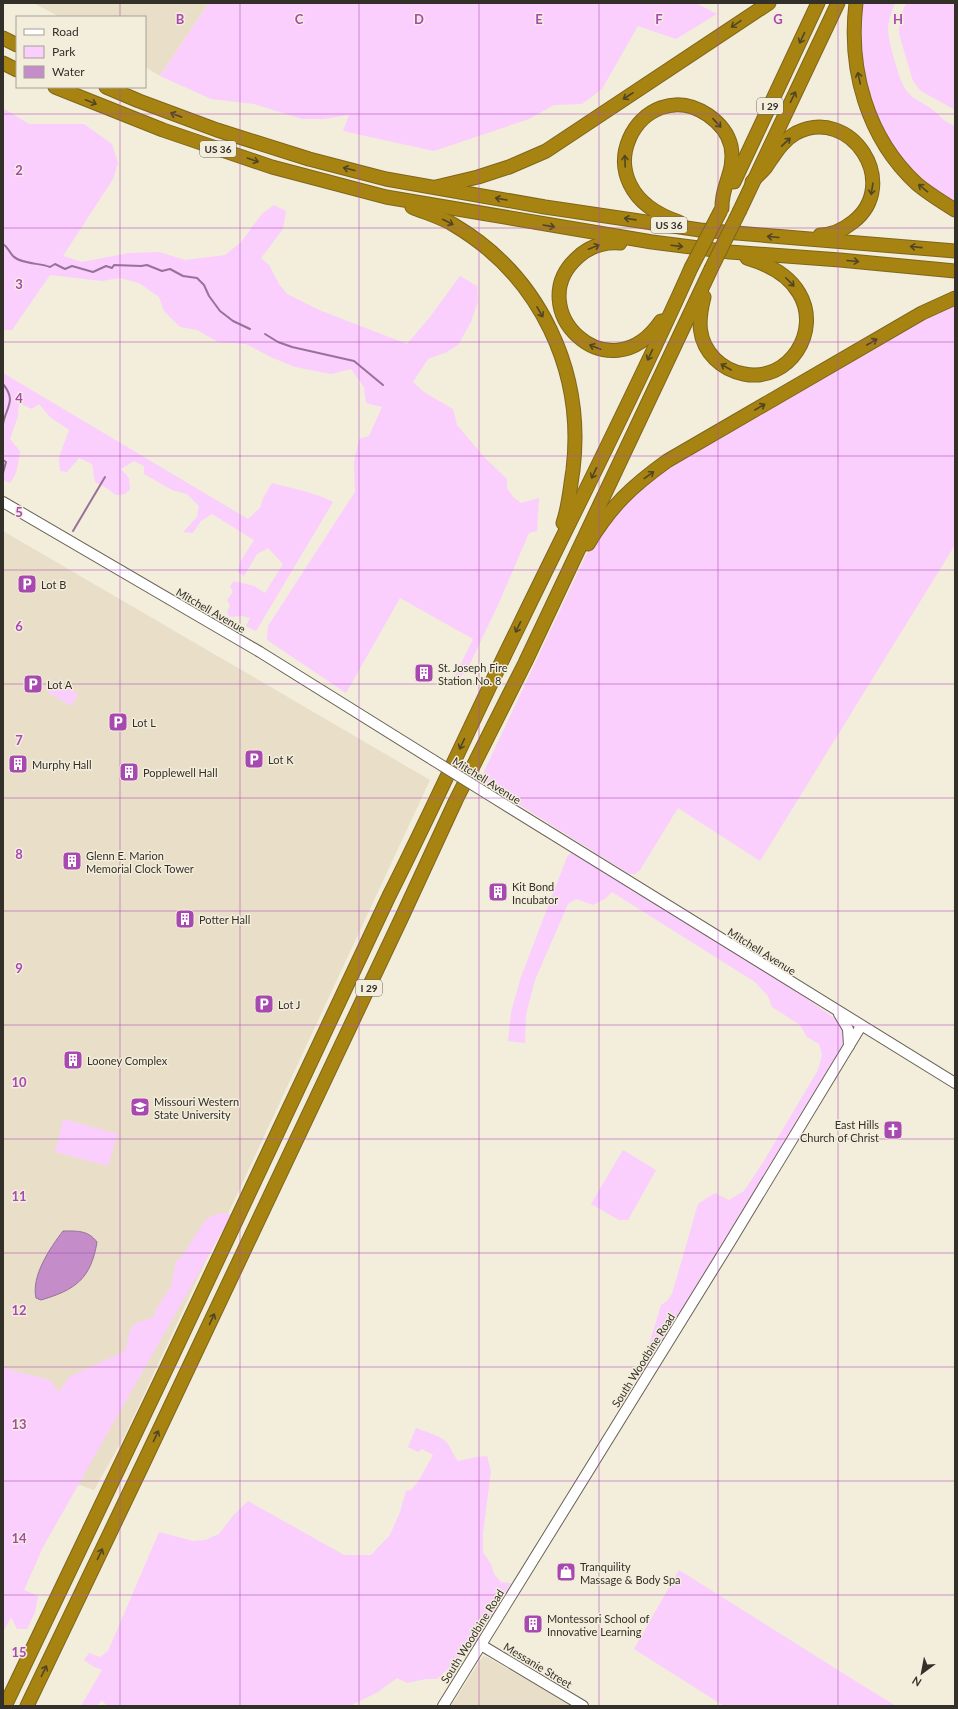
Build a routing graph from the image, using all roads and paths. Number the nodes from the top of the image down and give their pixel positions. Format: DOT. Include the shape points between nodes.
graph roads {
  1 [pos="769,3"];
  2 [pos="818,3"];
  3 [pos="838,3"];
  4 [pos="856,3"];
  5 [pos="3,38"];
  6 [pos="16,44"];
  7 [pos="3,63"];
  8 [pos="16,70"];
  9 [pos="58,88"];
  10 [pos="108,88"];
  11 [pos="752,182"];
  12 [pos="433,188"];
  13 [pos="386,197"];
  14 [pos="721,209"];
  15 [pos="955,210"];
  16 [pos="700,230"];
  17 [pos="803,239"];
  18 [pos="652,242"];
  19 [pos="955,250"];
  20 [pos="730,252"];
  21 [pos="955,271"];
  22 [pos="708,274"];
  23 [pos="685,282"];
  24 [pos="955,298"];
  25 [pos="3,502"];
  26 [pos="551,606"];
  27 [pos="526,610"];
  28 [pos="837,1011"];
  29 [pos="861,1026"];
  30 [pos="849,1046"];
  31 [pos="955,1083"];
  32 [pos="481,1645"];
  33 [pos="5,1706"];
  34 [pos="27,1706"];
  35 [pos="443,1706"];
  36 [pos="583,1706"];
  1 -- 12 [label="highway, one-way" via="546,151 478,177"];
  2 -- 14 [label="highway, I 29, one-way"];
  11 -- 3 [label="highway, I 29, one-way"];
  15 -- 4 [label="highway, one-way" via="917,184 877,134 858,72 854,40"];
  5 -- 6 [label="highway"];
  7 -- 8 [label="highway"];
  9 -- 13 [label="highway, US 36, one-way" via="163,130 272,167"];
  12 -- 10 [label="highway, US 36, one-way" via="309,159 212,128"];
  11 -- 17 [label="highway, one-way" via="788,139 806,129 830,128 842,132 862,148 869,161 873,186 866,208 860,217 834,234 814,235"];
  11 -- 22 [label="highway, I 29, bridge"];
  16 -- 12 [label="highway, US 36, one-way"];
  13 -- 18 [label="highway, US 36, one-way"];
  13 -- 27 [label="highway, one-way" via="453,224 487,249 525,287 560,351 572,397 575,437 569,498 558,536 534,586"];
  16 -- 14 [label="highway, one-way" via="656,212 630,184 625,154 635,127 643,119 661,108 682,106 703,111 720,125 730,144 732,156 729,179 721,197"];
  14 -- 23 [label="highway, I 29, bridge"];
  17 -- 16 [label="highway, US 36, one-way"];
  19 -- 17 [label="highway, US 36, one-way"];
  18 -- 20 [label="highway, US 36, one-way"];
  23 -- 18 [label="highway, one-way" via="656,329 647,338 631,347 613,351 603,350 585,343 577,336 565,320 560,303 561,284 568,267 581,254 599,245"];
  20 -- 21 [label="highway, US 36, one-way"];
  20 -- 22 [label="highway, one-way" via="770,266 787,278 799,293 806,310 806,330 804,341 793,358 776,370 757,375 738,373 718,362 710,354 700,332 699,320"];
  22 -- 26 [label="highway, I 29"];
  23 -- 27 [label="highway, I 29, one-way"];
  26 -- 24 [label="highway, one-way" via="610,510 642,480 667,461 922,313"];
  25 -- 28 [label="street, Mitchell Avenue, bridge" via="260,652"];
  34 -- 26 [label="highway, I 29, one-way" via="456,800"];
  27 -- 33 [label="highway, I 29, one-way"];
  28 -- 29 [label="street, Mitchell Avenue"];
  28 -- 30 [label="street" via="848,1029"];
  29 -- 30 [label="street, South Woodbine Road"];
  29 -- 31 [label="street, Mitchell Avenue"];
  30 -- 32 [label="street, South Woodbine Road"];
  32 -- 35 [label="street, South Woodbine Road"];
  32 -- 36 [label="street, Messanie Street"];
}
